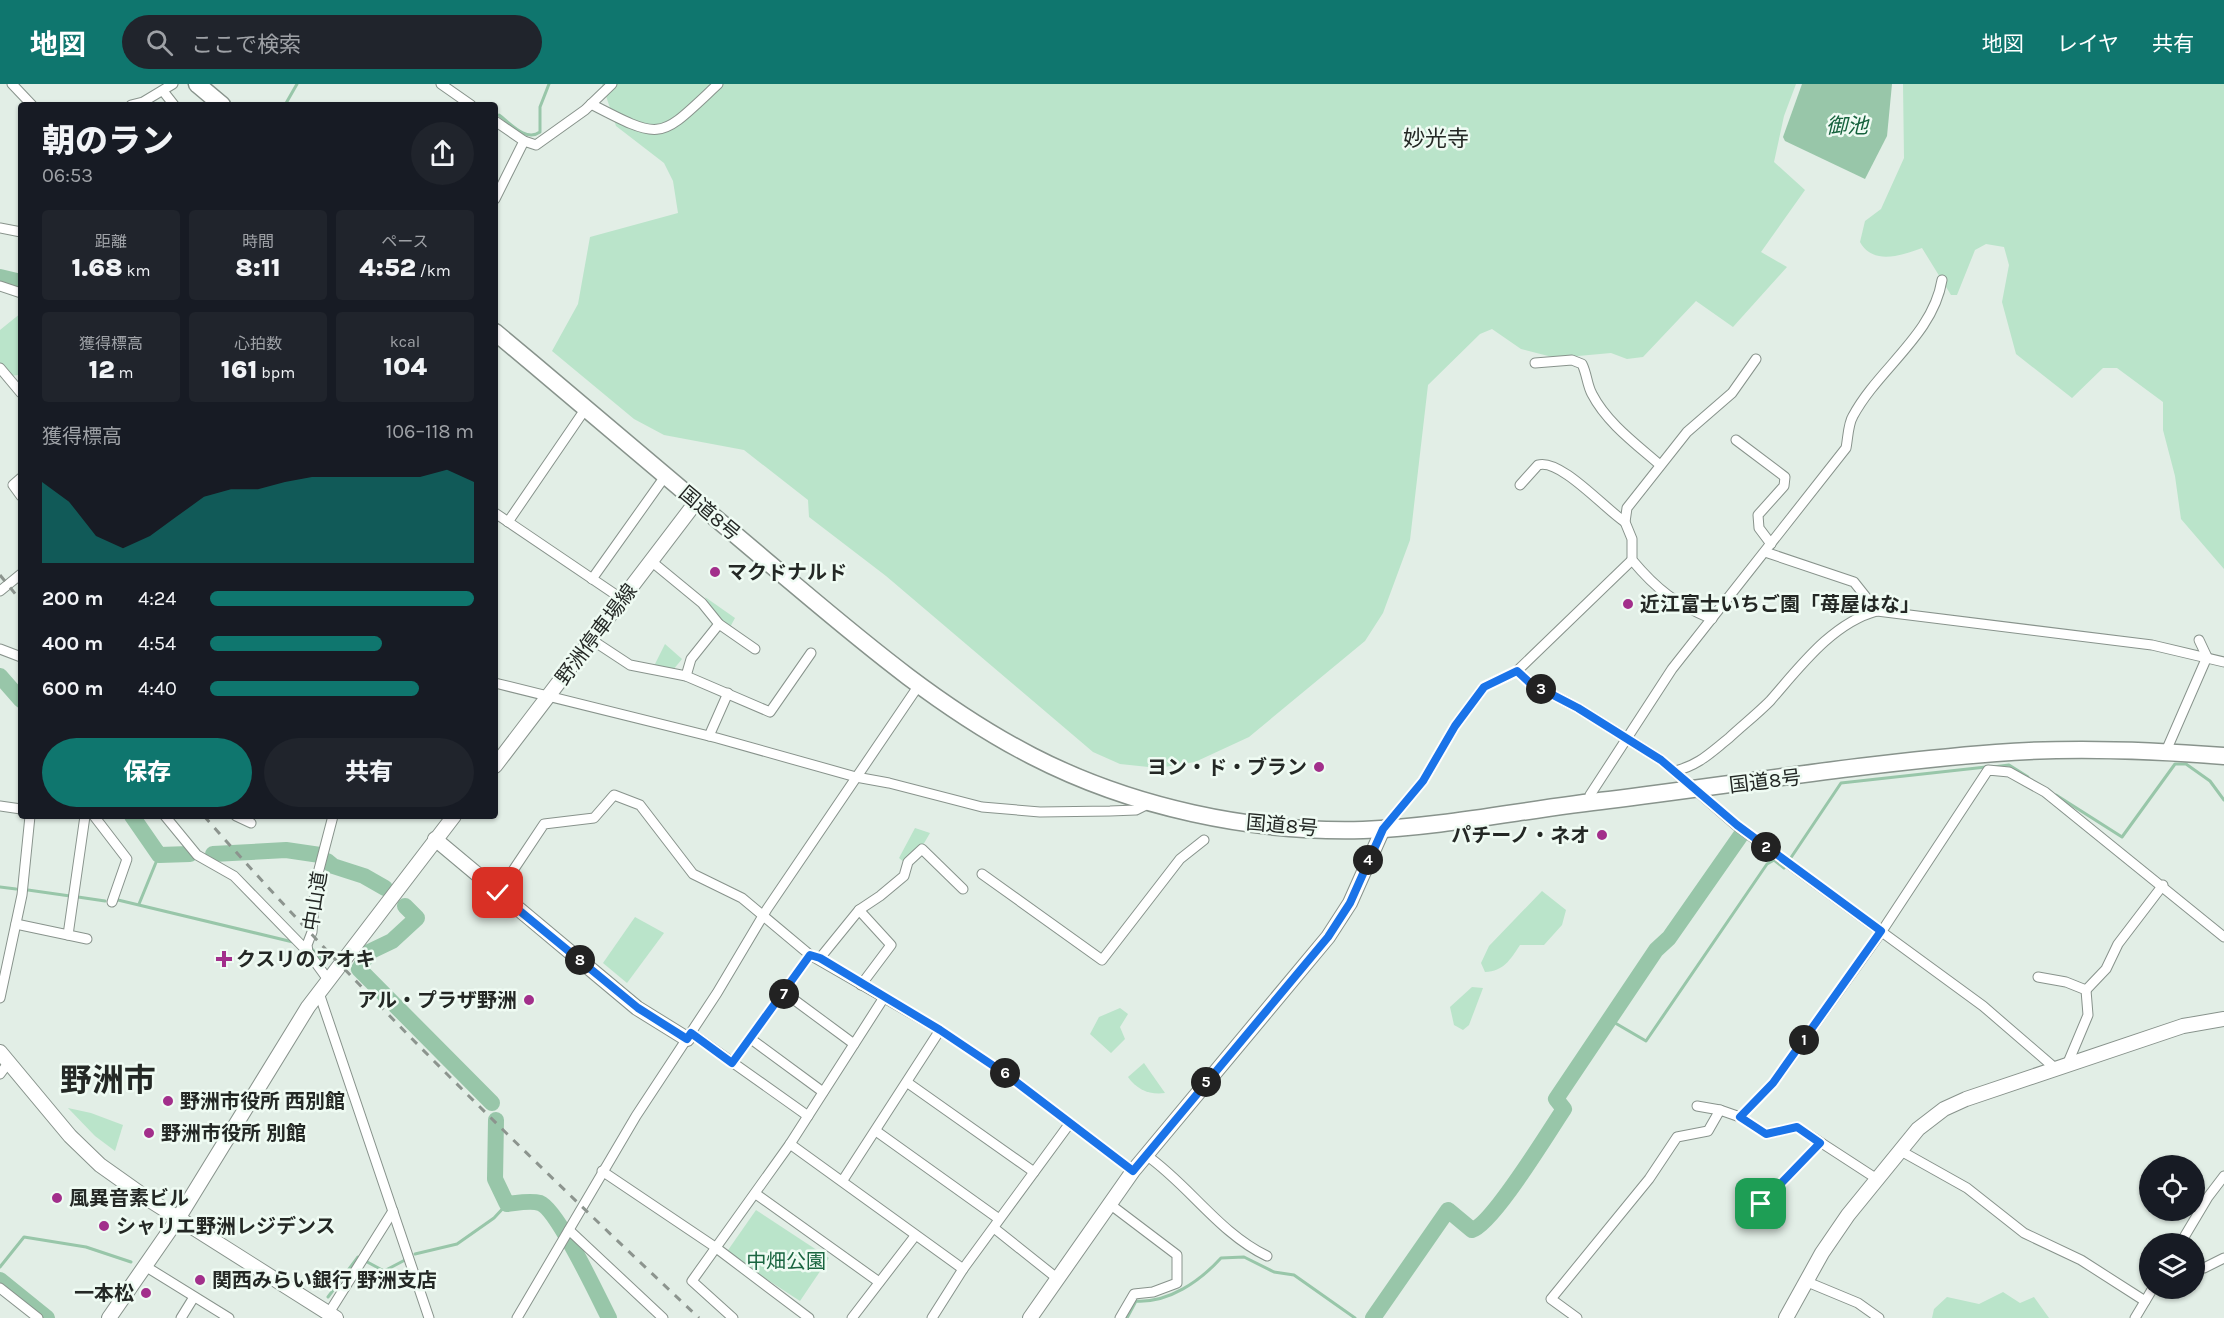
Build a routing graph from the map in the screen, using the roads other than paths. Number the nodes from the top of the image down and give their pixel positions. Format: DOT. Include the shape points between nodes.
graph roads {
  1 [pos="12,84"];
  2 [pos="174,84"];
  3 [pos="197,84"];
  4 [pos="441,84"];
  5 [pos="612,84"];
  6 [pos="718,84"];
  7 [pos="163,91"];
  8 [pos="29,102"];
  9 [pos="143,102"];
  10 [pos="172,102"];
  11 [pos="218,102"];
  12 [pos="467,102"];
  13 [pos="591,104"];
  14 [pos="498,123"];
  15 [pos="524,141"];
  16 [pos="498,193"];
  17 [pos="0,228"];
  18 [pos="18,231"];
  19 [pos="1942,280"];
  20 [pos="0,286"];
  21 [pos="18,292"];
  22 [pos="498,335"];
  23 [pos="1756,359"];
  24 [pos="1535,363"];
  25 [pos="0,368"];
  26 [pos="18,385"];
  27 [pos="586,408"];
  28 [pos="1736,440"];
  29 [pos="1660,465"];
  30 [pos="666,475"];
  31 [pos="18,481"];
  32 [pos="1520,485"];
  33 [pos="18,492"];
  34 [pos="696,502"];
  35 [pos="498,515"];
  36 [pos="508,522"];
  37 [pos="1625,522"];
  38 [pos="1771,544"];
  39 [pos="1765,552"];
  40 [pos="1632,560"];
  41 [pos="651,561"];
  42 [pos="18,576"];
  43 [pos="592,579"];
  44 [pos="0,591"];
  45 [pos="622,600"];
  46 [pos="1877,611"];
  47 [pos="1712,619"];
  48 [pos="719,624"];
  49 [pos="592,640"];
  50 [pos="2199,640"];
  51 [pos="0,649"];
  52 [pos="755,649"];
  53 [pos="811,653"];
  54 [pos="18,656"];
  55 [pos="2207,657"];
  56 [pos="2224,662"];
  57 [pos="1517,671"];
  58 [pos="686,676"];
  59 [pos="498,684"];
  60 [pos="919,685"];
  61 [pos="728,693"];
  62 [pos="549,696"];
  63 [pos="709,736"];
  64 [pos="1625,738"];
  65 [pos="2166,751"];
  66 [pos="2224,756"];
  67 [pos="498,762"];
  68 [pos="1675,771"];
  69 [pos="856,777"];
  70 [pos="1694,790"];
  71 [pos="1152,802"];
  72 [pos="1590,802"];
  73 [pos="0,806"];
  74 [pos="18,809"];
  75 [pos="30,819"];
  76 [pos="85,819"];
  77 [pos="96,819"];
  78 [pos="167,819"];
  79 [pos="242,819"];
  80 [pos="332,819"];
  81 [pos="452,819"];
  82 [pos="251,823"];
  83 [pos="1383,829"];
  84 [pos="435,839"];
  85 [pos="1204,840"];
  86 [pos="982,874"];
  87 [pos="2163,885"];
  88 [pos="963,889"];
  89 [pos="498,893"];
  90 [pos="112,902"];
  91 [pos="859,909"];
  92 [pos="763,916"];
  93 [pos="16,924"];
  94 [pos="1881,931"];
  95 [pos="68,935"];
  96 [pos="2224,937"];
  97 [pos="87,939"];
  98 [pos="308,952"];
  99 [pos="815,956"];
  100 [pos="2038,976"];
  101 [pos="329,981"];
  102 [pos="861,985"];
  103 [pos="2086,990"];
  104 [pos="319,993"];
  105 [pos="785,993"];
  106 [pos="0,998"];
  107 [pos="884,999"];
  108 [pos="2224,1019"];
  109 [pos="940,1030"];
  110 [pos="689,1036"];
  111 [pos="751,1039"];
  112 [pos="854,1044"];
  113 [pos="4,1057"];
  114 [pos="732,1063"];
  115 [pos="2062,1067"];
  116 [pos="0,1074"];
  117 [pos="908,1083"];
  118 [pos="823,1092"];
  119 [pos="1697,1106"];
  120 [pos="1720,1110"];
  121 [pos="808,1116"];
  122 [pos="1740,1117"];
  123 [pos="1070,1122"];
  124 [pos="876,1131"];
  125 [pos="1820,1143"];
  126 [pos="790,1144"];
  127 [pos="1901,1151"];
  128 [pos="1146,1155"];
  129 [pos="602,1171"];
  130 [pos="1133,1171"];
  131 [pos="1034,1172"];
  132 [pos="2224,1176"];
  133 [pos="1877,1179"];
  134 [pos="843,1180"];
  135 [pos="756,1194"];
  136 [pos="1761,1204"];
  137 [pos="1110,1205"];
  138 [pos="393,1211"];
  139 [pos="179,1216"];
  140 [pos="999,1219"];
  141 [pos="994,1228"];
  142 [pos="568,1230"];
  143 [pos="2187,1233"];
  144 [pos="915,1236"];
  145 [pos="715,1248"];
  146 [pos="1267,1256"];
  147 [pos="2224,1258"];
  148 [pos="145,1266"];
  149 [pos="2205,1268"];
  150 [pos="963,1269"];
  151 [pos="1058,1279"];
  152 [pos="1806,1281"];
  153 [pos="879,1282"];
  154 [pos="0,1288"];
  155 [pos="194,1297"];
  156 [pos="2145,1301"];
  157 [pos="330,1316"];
  158 [pos="38,1318"];
  159 [pos="109,1318"];
  160 [pos="181,1318"];
  161 [pos="229,1318"];
  162 [pos="429,1318"];
  163 [pos="517,1318"];
  164 [pos="663,1318"];
  165 [pos="733,1318"];
  166 [pos="809,1318"];
  167 [pos="852,1318"];
  168 [pos="933,1318"];
  169 [pos="1030,1318"];
  170 [pos="1120,1318"];
  171 [pos="1577,1318"];
  172 [pos="1786,1318"];
  173 [pos="1879,1318"];
  174 [pos="2135,1318"];
  1 -- 8 [label="street"];
  2 -- 7 [label="street"];
  3 -- 11 [label="highway"];
  4 -- 12 [label="street"];
  5 -- 13 [label="street"];
  6 -- 13 [label="street" via="678,122 656,132 639,129"];
  7 -- 9 [label="street"];
  7 -- 10 [label="street"];
  13 -- 15 [label="street" via="536,145"];
  14 -- 15 [label="street"];
  15 -- 16 [label="street"];
  17 -- 18 [label="street"];
  19 -- 38 [label="street" via="1930,315 1852,417 1846,448"];
  20 -- 21 [label="street"];
  22 -- 27 [label="highway, 国道8号"];
  23 -- 29 [label="street" via="1732,393 1687,432"];
  24 -- 29 [label="street" via="1572,360 1582,364 1591,393 1609,418"];
  25 -- 26 [label="street"];
  27 -- 30 [label="highway, 国道8号"];
  27 -- 36 [label="street"];
  28 -- 38 [label="street" via="1785,477 1784,486 1758,515 1759,528"];
  29 -- 37 [label="street" via="1627,508"];
  30 -- 34 [label="highway, 国道8号"];
  30 -- 43 [label="street"];
  31 -- 33 [label="street" via="13,485"];
  32 -- 37 [label="street" via="1538,465 1551,464"];
  34 -- 41 [label="street, 野洲停車場線"];
  34 -- 60 [label="highway, 国道8号"];
  35 -- 36 [label="street"];
  36 -- 43 [label="street"];
  37 -- 40 [label="street" via="1632,539"];
  38 -- 39 [label="street"];
  39 -- 46 [label="street" via="1854,582"];
  39 -- 47 [label="street"];
  40 -- 47 [label="street" via="1656,588"];
  40 -- 57 [label="street"];
  41 -- 45 [label="street, 野洲停車場線"];
  41 -- 48 [label="street" via="702,603"];
  42 -- 44 [label="street"];
  43 -- 45 [label="street"];
  45 -- 49 [label="street, 野洲停車場線"];
  46 -- 55 [label="street" via="2152,645"];
  46 -- 68 [label="street" via="1858,616 1833,636 1703,761"];
  47 -- 64 [label="street"];
  48 -- 52 [label="street"];
  48 -- 58 [label="street" via="691,659"];
  49 -- 58 [label="street" via="630,665"];
  49 -- 62 [label="street, 野洲停車場線"];
  50 -- 55 [label="street"];
  51 -- 54 [label="street"];
  53 -- 61 [label="street" via="770,712"];
  55 -- 56 [label="street"];
  55 -- 65 [label="street"];
  57 -- 64 [label="street" via="1530,683"];
  57 -- 83 [label="street" via="1484,687 1455,726 1423,781"];
  58 -- 61 [label="street"];
  59 -- 62 [label="street"];
  60 -- 69 [label="street"];
  60 -- 71 [label="highway, 国道8号" via="1030,755"];
  61 -- 63 [label="street"];
  62 -- 63 [label="street"];
  62 -- 67 [label="street, 野洲停車場線"];
  63 -- 69 [label="street"];
  64 -- 68 [label="street"];
  64 -- 72 [label="street" via="1590,795"];
  65 -- 66 [label="highway, 国道8号"];
  65 -- 70 [label="highway, 国道8号" via="2076,749 1996,753"];
  68 -- 70 [label="street"];
  69 -- 71 [label="street" via="1005,811 1136,810"];
  69 -- 92 [label="street"];
  70 -- 72 [label="highway, 国道8号"];
  70 -- 94 [label="street"];
  71 -- 83 [label="highway, 国道8号" via="1265,825"];
  72 -- 83 [label="highway, 国道8号"];
  73 -- 74 [label="street"];
  75 -- 93 [label="street"];
  76 -- 95 [label="street"];
  77 -- 90 [label="street" via="127,859"];
  78 -- 98 [label="street" via="197,855 234,876"];
  79 -- 82 [label="street"];
  80 -- 98 [label="street, 中山道" via="313,896"];
  81 -- 84 [label="street"];
  83 -- 128 [label="street" via="1350,903 1328,937"];
  84 -- 89 [label="street"];
  84 -- 101 [label="street"];
  85 -- 86 [label="street" via="1180,859 1102,960"];
  87 -- 94 [label="street" via="2044,792 2009,772 1988,770"];
  87 -- 96 [label="street"];
  87 -- 103 [label="street" via="2118,944 2106,969"];
  88 -- 91 [label="street" via="922,849 908,862 904,876"];
  89 -- 92 [label="street" via="544,824 594,818 614,795 640,805 693,874 742,898"];
  89 -- 110 [label="street" via="638,1008"];
  91 -- 99 [label="street"];
  91 -- 102 [label="street" via="891,945"];
  92 -- 99 [label="street"];
  92 -- 110 [label="street"];
  93 -- 95 [label="street"];
  93 -- 106 [label="street"];
  94 -- 115 [label="street"];
  94 -- 122 [label="street" via="1773,1083"];
  95 -- 97 [label="street"];
  98 -- 101 [label="street, 中山道"];
  99 -- 102 [label="street"];
  99 -- 105 [label="street"];
  100 -- 103 [label="street"];
  101 -- 104 [label="street"];
  102 -- 107 [label="street"];
  103 -- 115 [label="street" via="2088,1015"];
  104 -- 138 [label="street"];
  104 -- 139 [label="street" via="285,1041"];
  105 -- 111 [label="street"];
  105 -- 112 [label="street"];
  107 -- 109 [label="street"];
  107 -- 112 [label="street"];
  108 -- 115 [label="street" via="2183,1026"];
  109 -- 117 [label="street"];
  109 -- 123 [label="street"];
  110 -- 114 [label="street"];
  110 -- 129 [label="street"];
  111 -- 114 [label="street"];
  111 -- 118 [label="street"];
  112 -- 118 [label="street"];
  113 -- 116 [label="street"];
  113 -- 139 [label="street" via="82,1150 148,1199"];
  114 -- 121 [label="street"];
  115 -- 127 [label="street" via="1944,1109 1918,1129"];
  117 -- 124 [label="street"];
  117 -- 131 [label="street"];
  118 -- 121 [label="street"];
  119 -- 120 [label="street"];
  120 -- 122 [label="street"];
  120 -- 171 [label="street" via="1708,1131 1677,1137 1649,1179 1551,1299"];
  121 -- 126 [label="street"];
  122 -- 125 [label="street" via="1766,1134 1797,1127"];
  123 -- 130 [label="street"];
  123 -- 131 [label="street"];
  124 -- 134 [label="street"];
  124 -- 140 [label="street"];
  125 -- 133 [label="street"];
  125 -- 136 [label="street"];
  126 -- 134 [label="street"];
  126 -- 135 [label="street"];
  127 -- 133 [label="street"];
  127 -- 156 [label="street" via="1967,1188 2024,1233 2080,1260"];
  128 -- 130 [label="street"];
  128 -- 146 [label="street" via="1172,1173 1236,1237"];
  129 -- 142 [label="street"];
  129 -- 145 [label="street"];
  130 -- 137 [label="street"];
  131 -- 140 [label="street"];
  132 -- 143 [label="street"];
  133 -- 152 [label="street" via="1848,1215"];
  134 -- 144 [label="street"];
  135 -- 145 [label="street"];
  135 -- 153 [label="street"];
  137 -- 151 [label="street"];
  137 -- 170 [label="street" via="1177,1255 1177,1283 1134,1294"];
  138 -- 157 [label="street"];
  138 -- 162 [label="street"];
  139 -- 148 [label="street"];
  139 -- 157 [label="street"];
  140 -- 141 [label="street"];
  141 -- 150 [label="street"];
  141 -- 151 [label="street"];
  142 -- 163 [label="street"];
  142 -- 164 [label="street"];
  144 -- 150 [label="street"];
  144 -- 153 [label="street"];
  145 -- 165 [label="street" via="692,1281"];
  145 -- 166 [label="street"];
  147 -- 149 [label="street"];
  148 -- 155 [label="street"];
  148 -- 159 [label="street"];
  150 -- 168 [label="street"];
  151 -- 169 [label="street"];
  152 -- 172 [label="street"];
  152 -- 173 [label="street" via="1858,1303"];
  153 -- 167 [label="street"];
  154 -- 158 [label="street"];
  155 -- 160 [label="street"];
  155 -- 161 [label="street"];
  156 -- 174 [label="street"];
}
